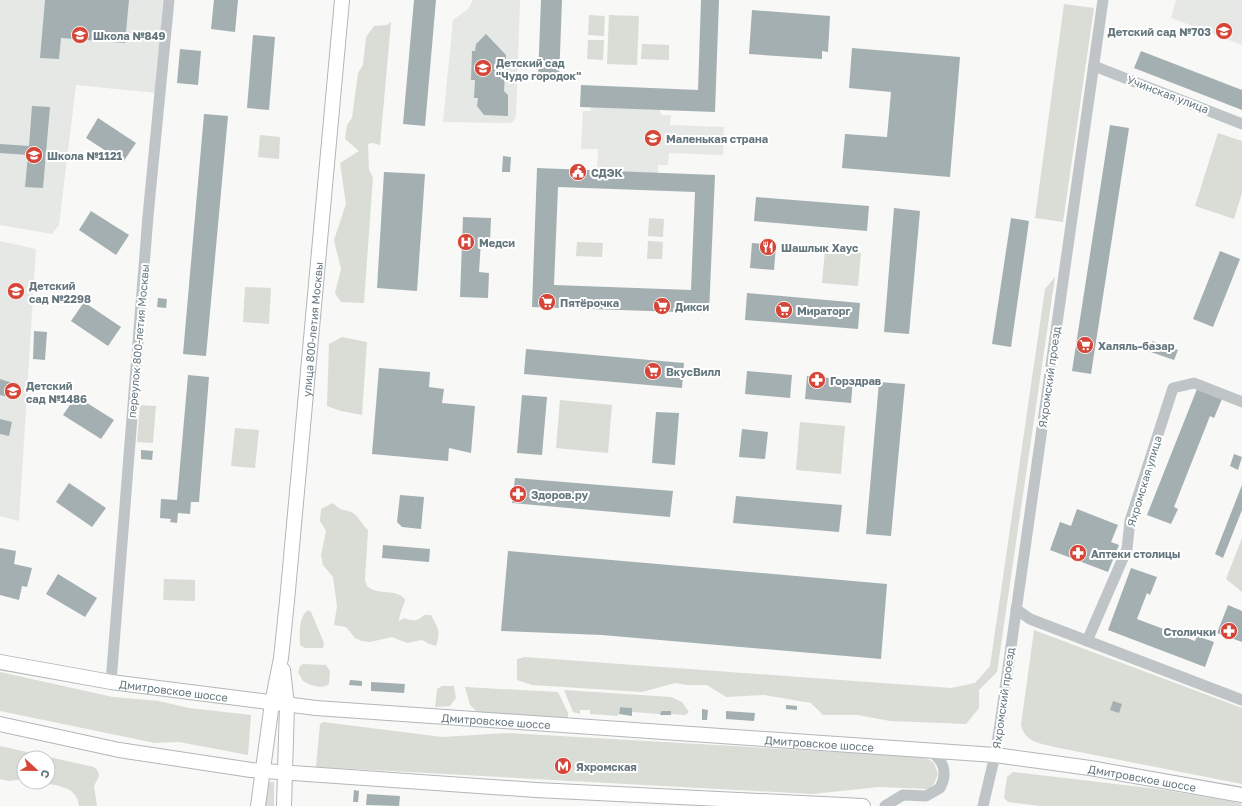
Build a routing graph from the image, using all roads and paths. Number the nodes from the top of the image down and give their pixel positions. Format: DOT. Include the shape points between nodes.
graph roads {
  1 [pos="169,0"];
  2 [pos="342,0"];
  3 [pos="1103,0"];
  4 [pos="1094,66"];
  5 [pos="1242,124"];
  6 [pos="1242,402"];
  7 [pos="1016,609"];
  8 [pos="1088,641"];
  9 [pos="281,658"];
  10 [pos="0,662"];
  11 [pos="110,682"];
  12 [pos="1242,700"];
  13 [pos="272,703"];
  14 [pos="287,705"];
  15 [pos="0,724"];
  16 [pos="924,749"];
  17 [pos="995,755"];
  18 [pos="263,771"];
  19 [pos="285,773"];
  20 [pos="1242,795"];
  21 [pos="258,806"];
  22 [pos="284,806"];
  23 [pos="863,806"];
  24 [pos="885,806"];
  25 [pos="982,806"];
  1 -- 11 [label="street, переулок 800-летия Москвы"];
  2 -- 9 [label="main road, улица 800-летия Москвы"];
  3 -- 4 [label="street, Яхромский проезд"];
  4 -- 5 [label="street, Учинская улица"];
  4 -- 7 [label="street, Яхромский проезд"];
  6 -- 8 [label="street, Яхромская улица" via="1194,383 1173,388 1130,521 1127,549"];
  7 -- 8 [label="street" via="1030,619"];
  7 -- 17 [label="street, Яхромский проезд"];
  8 -- 12 [label="street"];
  9 -- 13 [label="main road, улица 800-летия Москвы"];
  9 -- 14 [label="main road, улица 800-летия Москвы"];
  10 -- 11 [label="main road, Дмитровское шоссе"];
  11 -- 13 [label="main road, Дмитровское шоссе"];
  13 -- 14 [label="main road, Дмитровское шоссе"];
  13 -- 18 [label="main road, улица 800-летия Москвы"];
  14 -- 16 [label="main road, Дмитровское шоссе"];
  14 -- 19 [label="main road, улица 800-летия Москвы"];
  15 -- 18 [label="main road" via="119,750"];
  16 -- 17 [label="main road, Дмитровское шоссе"];
  16 -- 24 [label="street" via="941,761 944,775 940,788 926,796 903,795"];
  17 -- 20 [label="main road, Дмитровское шоссе" via="1090,768"];
  17 -- 25 [label="street"];
  18 -- 19 [label="main road"];
  18 -- 21 [label="main road, улица 800-летия Москвы"];
  19 -- 22 [label="main road, улица 800-летия Москвы"];
  19 -- 23 [label="main road" via="536,790"];
}
